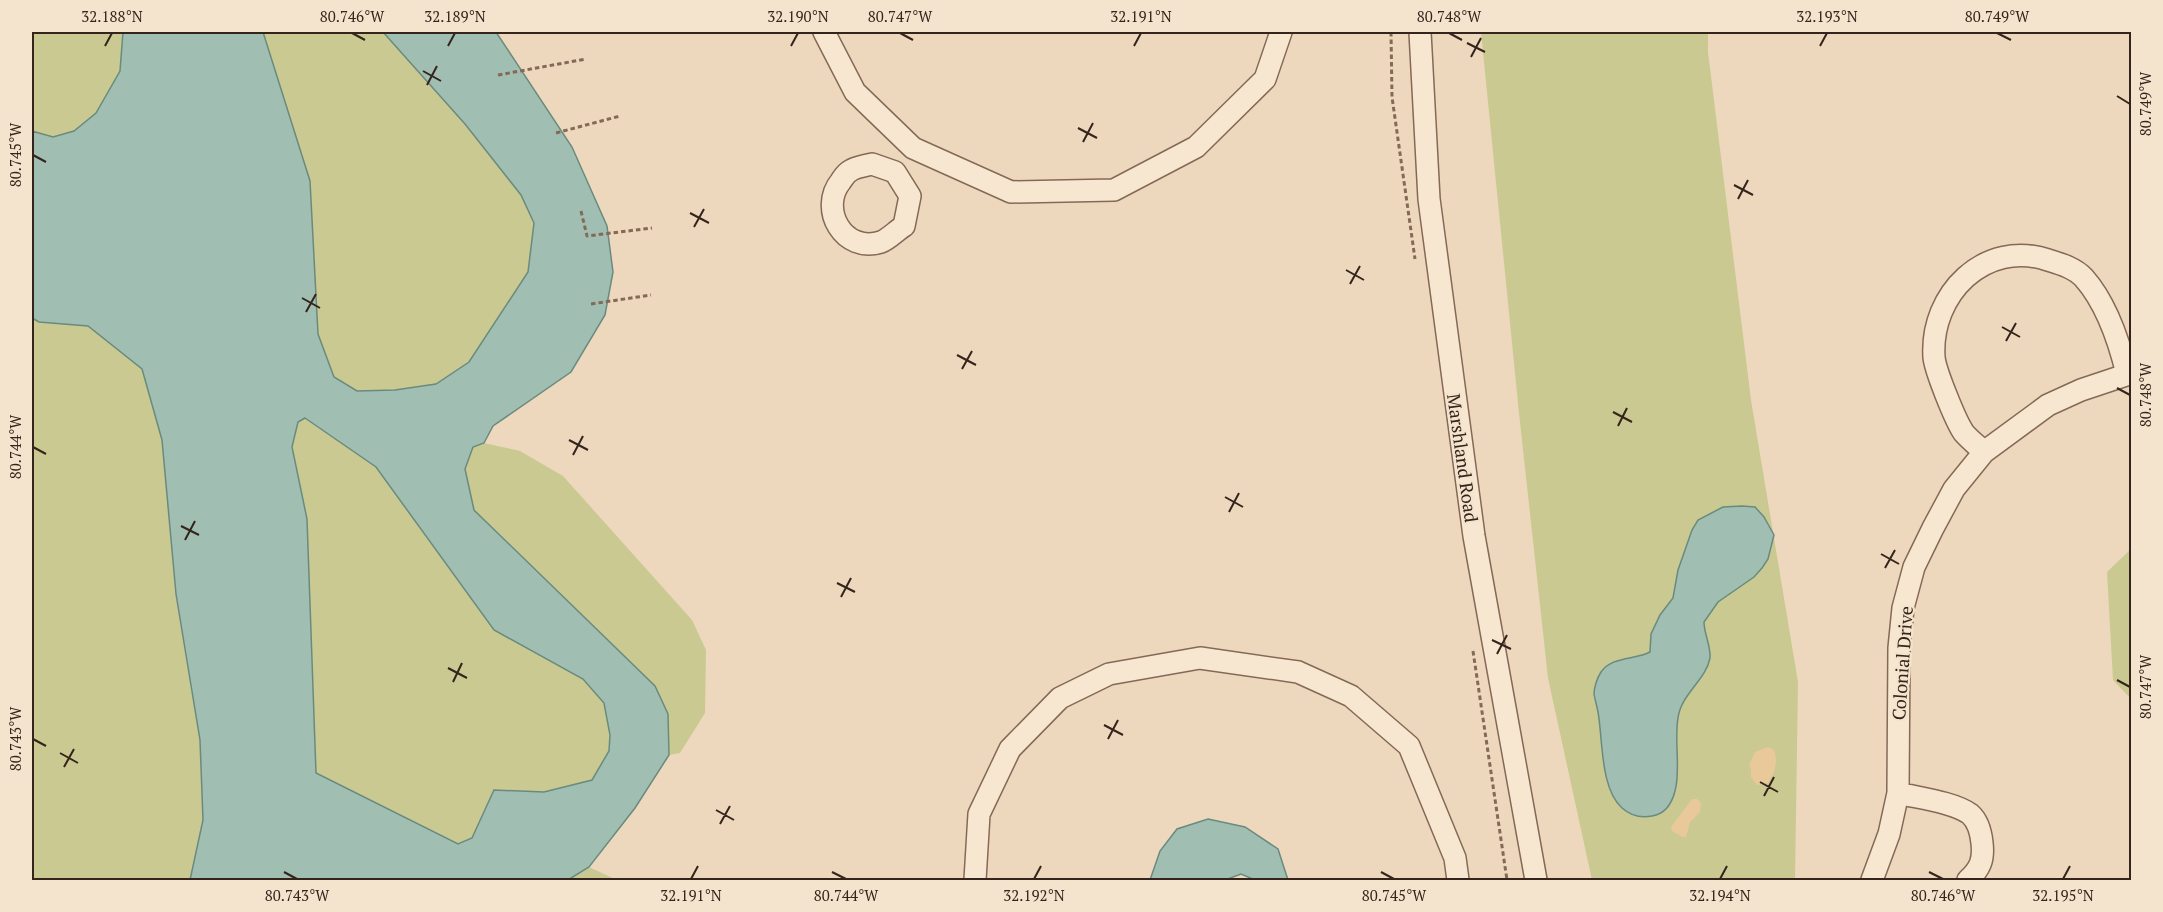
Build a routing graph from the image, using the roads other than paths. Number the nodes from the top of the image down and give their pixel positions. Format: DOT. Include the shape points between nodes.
graph roads {
  1 [pos="824,32"];
  2 [pos="1281,32"];
  3 [pos="1420,32"];
  4 [pos="913,148"];
  5 [pos="896,172"];
  6 [pos="2129,374"];
  7 [pos="1984,452"];
  8 [pos="1898,793"];
  9 [pos="1878,878"];
  10 [pos="975,880"];
  11 [pos="1458,880"];
  12 [pos="1536,880"];
  13 [pos="1968,880"];
  1 -- 4 [label="street" via="855,92"];
  2 -- 4 [label="street" via="1265,79 1196,147 1114,190 1011,192"];
  3 -- 12 [label="street, Marshland Road" via="1429,199 1472,525"];
  4 -- 5 [label="street"];
  6 -- 7 [label="street, Colonial Drive" via="2048,405"];
  6 -- 7 [label="street" via="2107,316 2084,278 2067,266 2037,256 2006,255 1982,265 1955,286 1942,309 1934,336 1934,360 1964,432"];
  7 -- 8 [label="street, Colonial Drive" via="1954,489 1933,528 1914,567 1903,608"];
  8 -- 9 [label="street, Colonial Drive"];
  8 -- 13 [label="street" via="1970,814 1980,830 1983,852 1979,870"];
  10 -- 11 [label="street" via="979,814 983,805 1010,749 1060,698 1108,674 1200,658 1298,672 1351,696 1409,746 1455,858"];
}
